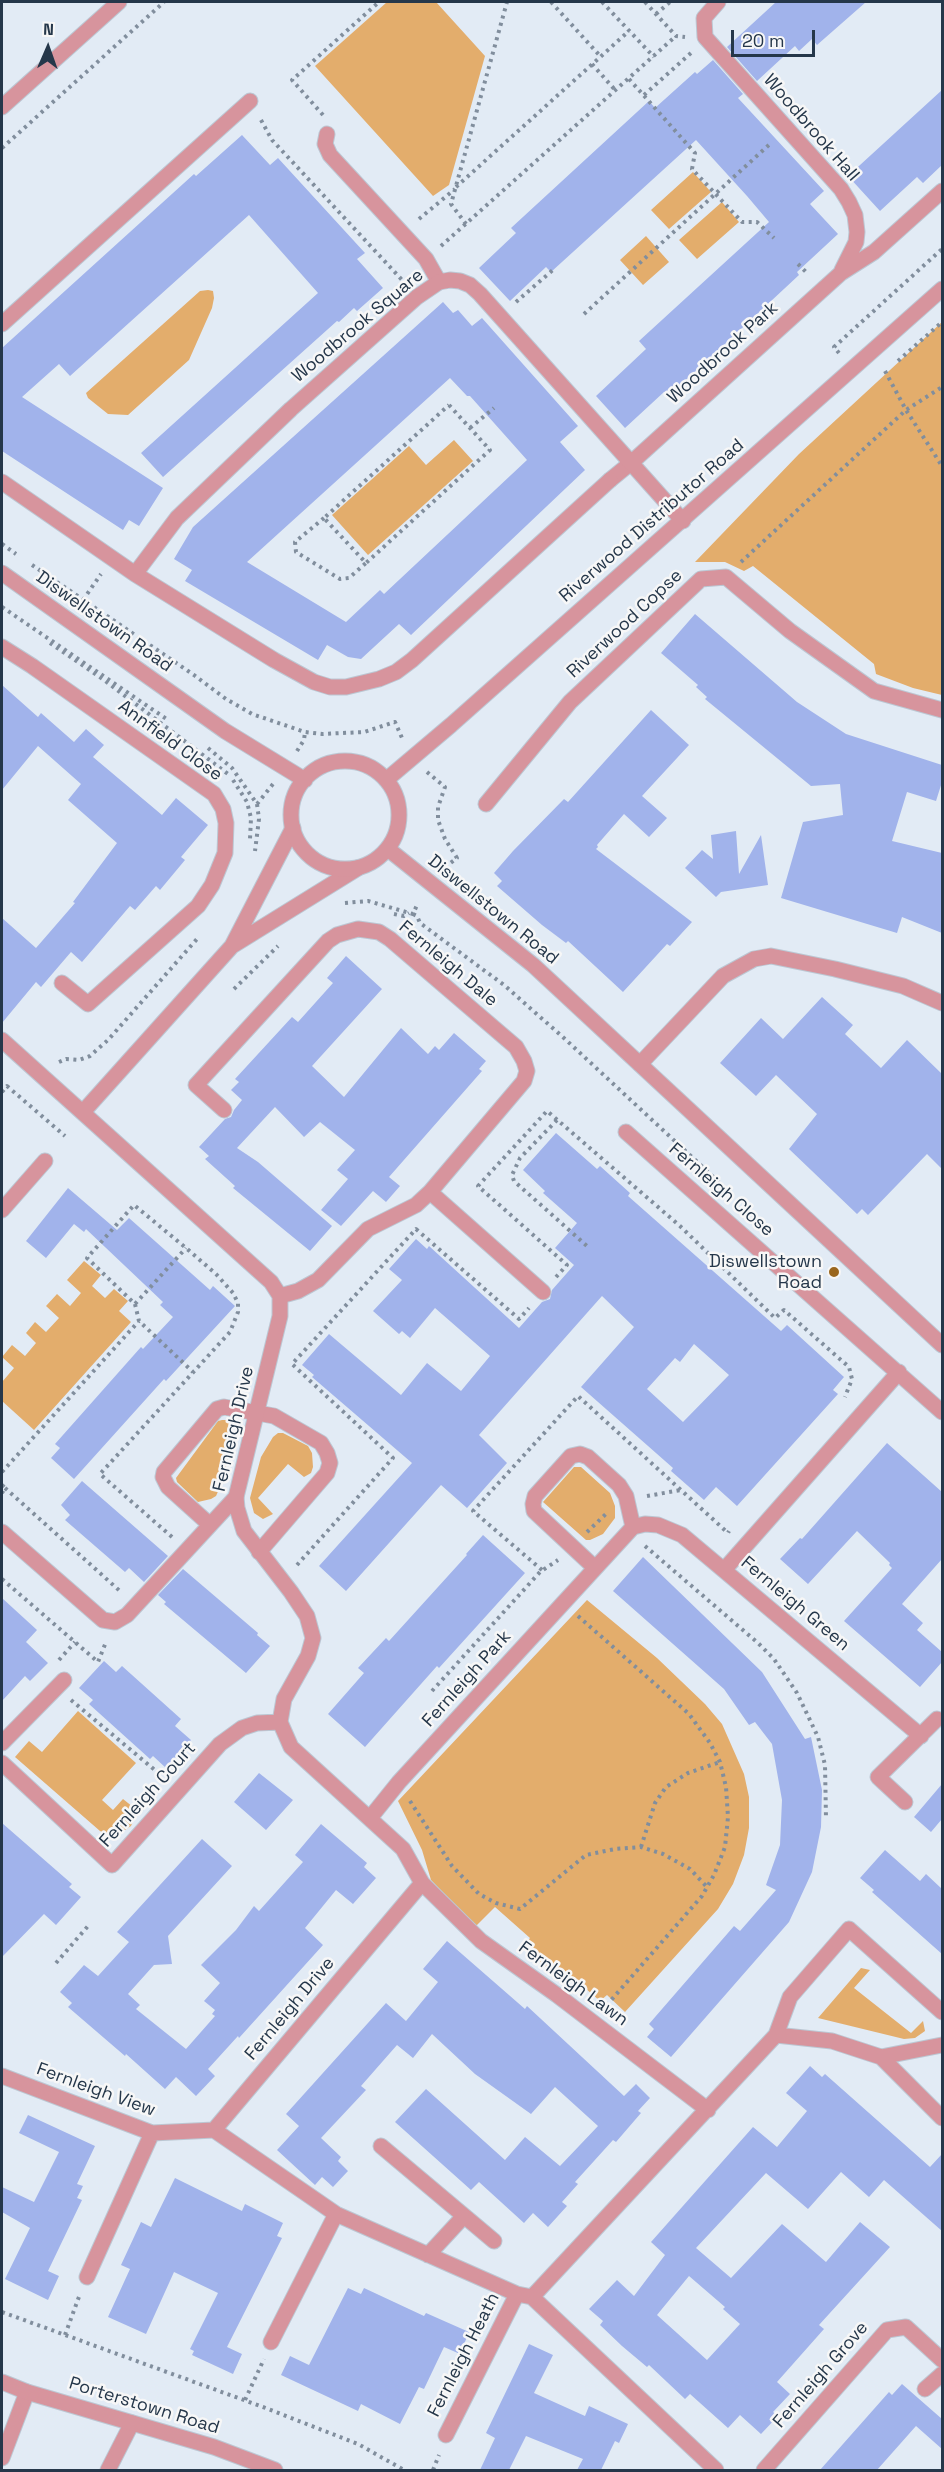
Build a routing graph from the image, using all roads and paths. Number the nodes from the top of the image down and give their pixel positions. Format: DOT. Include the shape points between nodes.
graph roads {
  1 [pos="119,2"];
  2 [pos="164,2"];
  3 [pos="379,2"];
  4 [pos="507,2"];
  5 [pos="551,2"];
  6 [pos="602,2"];
  7 [pos="645,2"];
  8 [pos="670,2"];
  9 [pos="718,2"];
  10 [pos="656,14"];
  11 [pos="629,31"];
  12 [pos="676,36"];
  13 [pos="701,42"];
  14 [pos="601,57"];
  15 [pos="654,57"];
  16 [pos="592,64"];
  17 [pos="629,79"];
  18 [pos="616,91"];
  19 [pos="644,95"];
  20 [pos="250,101"];
  21 [pos="2,107"];
  22 [pos="329,129"];
  23 [pos="778,136"];
  24 [pos="2,148"];
  25 [pos="456,188"];
  26 [pos="942,191"];
  27 [pos="716,194"];
  28 [pos="411,211"];
  29 [pos="466,224"];
  30 [pos="774,238"];
  31 [pos="942,249"];
  32 [pos="426,259"];
  33 [pos="554,269"];
  34 [pos="841,273"];
  35 [pos="402,280"];
  36 [pos="439,282"];
  37 [pos="942,289"];
  38 [pos="417,297"];
  39 [pos="584,314"];
  40 [pos="500,316"];
  41 [pos="942,322"];
  42 [pos="2,324"];
  43 [pos="834,347"];
  44 [pos="885,371"];
  45 [pos="879,377"];
  46 [pos="942,387"];
  47 [pos="494,408"];
  48 [pos="906,410"];
  49 [pos="470,428"];
  50 [pos="632,462"];
  51 [pos="942,465"];
  52 [pos="2,482"];
  53 [pos="324,518"];
  54 [pos="683,520"];
  55 [pos="2,544"];
  56 [pos="20,556"];
  57 [pos="112,559"];
  58 [pos="29,562"];
  59 [pos="366,563"];
  60 [pos="2,573"];
  61 [pos="135,574"];
  62 [pos="726,577"];
  63 [pos="83,599"];
  64 [pos="2,607"];
  65 [pos="77,608"];
  66 [pos="50,643"];
  67 [pos="3,649"];
  68 [pos="942,710"];
  69 [pos="177,727"];
  70 [pos="206,747"];
  71 [pos="412,758"];
  72 [pos="304,780"];
  73 [pos="386,780"];
  74 [pos="486,804"];
  75 [pos="293,828"];
  76 [pos="250,840"];
  77 [pos="388,849"];
  78 [pos="255,854"];
  79 [pos="448,864"];
  80 [pos="358,868"];
  81 [pos="417,905"];
  82 [pos="334,906"];
  83 [pos="202,933"];
  84 [pos="232,946"];
  85 [pos="62,983"];
  86 [pos="942,1003"];
  87 [pos="2,1040"];
  88 [pos="50,1063"];
  89 [pos="640,1064"];
  90 [pos="2,1092"];
  91 [pos="224,1110"];
  92 [pos="83,1112"];
  93 [pos="557,1120"];
  94 [pos="626,1132"];
  95 [pos="65,1136"];
  96 [pos="45,1161"];
  97 [pos="430,1192"];
  98 [pos="2,1210"];
  99 [pos="588,1247"];
  100 [pos="186,1248"];
  101 [pos="543,1292"];
  102 [pos="280,1296"];
  103 [pos="135,1304"];
  104 [pos="139,1321"];
  105 [pos="942,1345"];
  106 [pos="193,1372"];
  107 [pos="899,1372"];
  108 [pos="842,1400"];
  109 [pos="258,1412"];
  110 [pos="942,1412"];
  111 [pos="2,1472"];
  112 [pos="3,1487"];
  113 [pos="681,1490"];
  114 [pos="2,1493"];
  115 [pos="236,1497"];
  116 [pos="627,1502"];
  117 [pos="209,1524"];
  118 [pos="633,1527"];
  119 [pos="731,1528"];
  120 [pos="2,1532"];
  121 [pos="176,1540"];
  122 [pos="572,1547"];
  123 [pos="259,1552"];
  124 [pos="638,1554"];
  125 [pos="594,1568"];
  126 [pos="542,1570"];
  127 [pos="724,1570"];
  128 [pos="2,1579"];
  129 [pos="282,1581"];
  130 [pos="126,1597"];
  131 [pos="563,1603"];
  132 [pos="588,1610"];
  133 [pos="580,1618"];
  134 [pos="115,1622"];
  135 [pos="64,1680"];
  136 [pos="432,1691"];
  137 [pos="938,1719"];
  138 [pos="280,1722"];
  139 [pos="921,1736"];
  140 [pos="2,1743"];
  141 [pos="720,1762"];
  142 [pos="2,1763"];
  143 [pos="399,1782"];
  144 [pos="179,1791"];
  145 [pos="905,1802"];
  146 [pos="370,1818"];
  147 [pos="826,1818"];
  148 [pos="641,1847"];
  149 [pos="422,1883"];
  150 [pos="707,1887"];
  151 [pos="88,1926"];
  152 [pos="56,1963"];
  153 [pos="942,2012"];
  154 [pos="592,2022"];
  155 [pos="776,2035"];
  156 [pos="942,2045"];
  157 [pos="881,2057"];
  158 [pos="2,2076"];
  159 [pos="708,2110"];
  160 [pos="942,2118"];
  161 [pos="214,2130"];
  162 [pos="152,2133"];
  163 [pos="381,2146"];
  164 [pos="336,2214"];
  165 [pos="464,2216"];
  166 [pos="494,2241"];
  167 [pos="428,2255"];
  168 [pos="87,2277"];
  169 [pos="525,2295"];
  170 [pos="2,2312"];
  171 [pos="65,2335"];
  172 [pos="271,2342"];
  173 [pos="942,2360"];
  174 [pos="942,2374"];
  175 [pos="2,2382"];
  176 [pos="925,2389"];
  177 [pos="27,2392"];
  178 [pos="245,2400"];
  179 [pos="132,2423"];
  180 [pos="446,2434"];
  181 [pos="2,2458"];
  182 [pos="108,2470"];
  183 [pos="275,2470"];
  184 [pos="404,2470"];
  185 [pos="716,2470"];
  186 [pos="764,2470"];
  1 -- 21 [label="street"];
  2 -- 24 [label="path"];
  3 -- 22 [label="path" via="292,80"];
  4 -- 25 [label="path"];
  5 -- 14 [label="path"];
  6 -- 11 [label="path"];
  7 -- 10 [label="path"];
  8 -- 10 [label="path"];
  9 -- 13 [label="street" via="704,18"];
  10 -- 12 [label="path"];
  11 -- 14 [label="path"];
  11 -- 15 [label="path"];
  12 -- 13 [label="path"];
  12 -- 15 [label="path"];
  13 -- 19 [label="path"];
  13 -- 34 [label="street, Woodbrook Hall" via="842,189 855,215 857,232"];
  14 -- 16 [label="path"];
  15 -- 17 [label="path"];
  16 -- 18 [label="path"];
  16 -- 25 [label="path"];
  17 -- 18 [label="path"];
  17 -- 19 [label="path"];
  18 -- 29 [label="path"];
  19 -- 27 [label="path" via="695,153 692,169"];
  20 -- 35 [label="path" via="272,140"];
  20 -- 42 [label="street"];
  22 -- 32 [label="street" via="325,144 330,155"];
  23 -- 27 [label="path"];
  25 -- 28 [label="path" via="418,220"];
  25 -- 29 [label="path" via="452,204"];
  26 -- 34 [label="street" via="874,252"];
  27 -- 30 [label="path" via="742,222 758,222"];
  27 -- 39 [label="path"];
  29 -- 32 [label="path"];
  31 -- 43 [label="path"];
  32 -- 35 [label="path"];
  32 -- 36 [label="street"];
  33 -- 40 [label="path"];
  34 -- 50 [label="street, Woodbrook Park"];
  35 -- 38 [label="path"];
  36 -- 38 [label="street, Woodbrook Square"];
  36 -- 40 [label="street, Woodbrook Square" via="460,281 470,285"];
  37 -- 54 [label="street, Riverwood Distributor Road"];
  38 -- 61 [label="street, Woodbrook Square" via="177,518"];
  40 -- 50 [label="street, Woodbrook Square"];
  41 -- 44 [label="path"];
  44 -- 45 [label="path"];
  44 -- 48 [label="path"];
  46 -- 48 [label="path"];
  47 -- 49 [label="path"];
  48 -- 51 [label="path"];
  48 -- 62 [label="path"];
  49 -- 53 [label="path" via="449,405"];
  49 -- 59 [label="path" via="490,450"];
  50 -- 54 [label="street, Woodbrook Square"];
  50 -- 61 [label="street, Woodbrook Park" via="412,660 396,672 362,685 330,687 314,682"];
  52 -- 57 [label="street, Woodbrook Park"];
  53 -- 59 [label="path"];
  53 -- 59 [label="path" via="295,542 296,552 345,580"];
  54 -- 71 [label="street, Riverwood Distributor Road"];
  55 -- 56 [label="path"];
  57 -- 61 [label="street, Woodbrook Park"];
  57 -- 63 [label="path"];
  58 -- 63 [label="path"];
  60 -- 72 [label="street, Diswellstown Road" via="225,731"];
  62 -- 68 [label="street" via="790,632 874,691"];
  62 -- 74 [label="street, Riverwood Copse" via="701,579 570,702"];
  63 -- 65 [label="path"];
  63 -- 71 [label="path" via="252,714 322,734 364,732 395,723"];
  64 -- 69 [label="path"];
  66 -- 76 [label="path" via="232,778 251,818"];
  67 -- 85 [label="street, Annfield Close" via="214,794 226,823 225,853 198,906 88,1004"];
  70 -- 78 [label="path" via="232,768 257,804"];
  71 -- 73 [label="street, Riverwood Distributor Road"];
  71 -- 79 [label="path" via="445,787 438,820 457,858"];
  72 -- 73 [label="street" via="319,768 336,762 355,762 372,768"];
  72 -- 75 [label="street" via="291,811"];
  73 -- 77 [label="street" via="396,796 399,814 397,832"];
  75 -- 80 [label="street" via="299,844 310,856 341,869"];
  75 -- 84 [label="street"];
  77 -- 80 [label="street" via="375,861"];
  77 -- 89 [label="street, Diswellstown Road" via="533,966"];
  80 -- 84 [label="street"];
  81 -- 82 [label="path" via="413,914 368,901"];
  83 -- 88 [label="path" via="90,1056"];
  84 -- 92 [label="street"];
  86 -- 89 [label="street" via="903,986 835,969 771,956 754,959 723,976"];
  87 -- 92 [label="street"];
  89 -- 105 [label="street, Diswellstown Road"];
  90 -- 95 [label="path" via="7,1086"];
  91 -- 97 [label="street, Fernleigh Dale" via="196,1085 328,942 358,929 379,932 516,1047 527,1071 524,1081"];
  92 -- 95 [label="path"];
  92 -- 102 [label="street" via="271,1282"];
  93 -- 99 [label="path" via="520,1158 512,1175"];
  93 -- 101 [label="path" via="547,1111 478,1186 567,1265"];
  93 -- 108 [label="path" via="680,1226 775,1318 784,1310 849,1367 852,1378"];
  94 -- 107 [label="street, Fernleigh Close"];
  95 -- 96 [label="path"];
  96 -- 98 [label="street"];
  97 -- 101 [label="street"];
  97 -- 102 [label="street, Fernleigh Dale" via="416,1205 363,1233 318,1280"];
  100 -- 103 [label="path"];
  100 -- 103 [label="path" via="134,1205 87,1258"];
  100 -- 106 [label="path" via="233,1293 238,1312 230,1332"];
  101 -- 129 [label="path" via="519,1319 416,1229 292,1364 393,1458"];
  102 -- 109 [label="street, Fernleigh Drive" via="280,1317"];
  103 -- 104 [label="path"];
  104 -- 106 [label="path"];
  104 -- 111 [label="path"];
  106 -- 121 [label="path" via="100,1474"];
  107 -- 110 [label="street, Fernleigh Close"];
  107 -- 127 [label="street"];
  109 -- 115 [label="street, Fernleigh Drive"];
  109 -- 117 [label="street" via="217,1409 164,1472 168,1487"];
  109 -- 123 [label="street" via="274,1416 321,1443 330,1463 327,1473"];
  112 -- 114 [label="path"];
  112 -- 130 [label="path"];
  113 -- 116 [label="path"];
  113 -- 119 [label="path" via="728,1533"];
  113 -- 126 [label="path" via="578,1396 473,1511"];
  115 -- 117 [label="street"];
  115 -- 123 [label="street, Fernleigh Drive" via="244,1531"];
  116 -- 118 [label="street"];
  116 -- 122 [label="path" via="610,1510"];
  116 -- 122 [label="street" via="619,1485 588,1457 571,1456 532,1504 534,1511"];
  117 -- 134 [label="street" via="127,1615"];
  118 -- 125 [label="street, Fernleigh Park"];
  118 -- 127 [label="street, Fernleigh Green" via="645,1524 670,1529"];
  120 -- 134 [label="street" via="103,1620"];
  122 -- 125 [label="street"];
  122 -- 126 [label="path"];
  123 -- 129 [label="street, Fernleigh Drive"];
  124 -- 147 [label="path" via="645,1546 774,1659 797,1693 818,1737 825,1765"];
  125 -- 131 [label="street, Fernleigh Park"];
  126 -- 136 [label="path"];
  127 -- 139 [label="street, Fernleigh Green"];
  128 -- 134 [label="path" via="98,1662"];
  129 -- 138 [label="street, Fernleigh Drive" via="307,1616 313,1638 308,1656 284,1699"];
  131 -- 133 [label="path"];
  131 -- 143 [label="street, Fernleigh Park"];
  132 -- 133 [label="path"];
  133 -- 141 [label="path" via="689,1714"];
  135 -- 140 [label="street"];
  135 -- 144 [label="path" via="72,1687 65,1695"];
  137 -- 139 [label="street"];
  138 -- 144 [label="street, Fernleigh Court" via="257,1723 236,1732 220,1744"];
  138 -- 146 [label="street" via="291,1747"];
  139 -- 145 [label="street" via="878,1777"];
  141 -- 148 [label="path" via="688,1773 666,1787 655,1803"];
  141 -- 150 [label="path" via="728,1817 724,1847"];
  142 -- 144 [label="street, Fernleigh Court" via="112,1865"];
  143 -- 146 [label="street, Fernleigh Park"];
  143 -- 148 [label="path" via="452,1866 479,1894 496,1903 520,1909 586,1854"];
  146 -- 149 [label="street" via="403,1849"];
  148 -- 150 [label="path" via="690,1869"];
  149 -- 154 [label="street, Fernleigh Lawn" via="481,1941"];
  149 -- 161 [label="street, Fernleigh Drive"];
  150 -- 154 [label="path"];
  151 -- 152 [label="path"];
  153 -- 155 [label="street" via="849,1929 790,1997"];
  154 -- 159 [label="street, Fernleigh Lawn"];
  155 -- 157 [label="street" via="832,2041"];
  155 -- 159 [label="street"];
  156 -- 157 [label="street"];
  157 -- 160 [label="street"];
  158 -- 162 [label="street, Fernleigh View"];
  159 -- 169 [label="street"];
  161 -- 162 [label="street, Fernleigh View"];
  161 -- 164 [label="street"];
  162 -- 168 [label="street"];
  163 -- 165 [label="street"];
  164 -- 167 [label="street"];
  164 -- 172 [label="street"];
  165 -- 166 [label="street"];
  165 -- 167 [label="street"];
  167 -- 169 [label="street"];
  168 -- 171 [label="path"];
  169 -- 180 [label="street, Fernleigh Heath"];
  169 -- 185 [label="street"];
  170 -- 171 [label="path"];
  171 -- 178 [label="path"];
  172 -- 178 [label="path"];
  173 -- 186 [label="street, Fernleigh Grove" via="906,2327 887,2330"];
  174 -- 176 [label="street"];
  175 -- 177 [label="street, Porterstown Road"];
  177 -- 179 [label="street, Porterstown Road"];
  177 -- 181 [label="street"];
  178 -- 184 [label="path" via="358,2444"];
  179 -- 182 [label="street"];
  179 -- 183 [label="street, Porterstown Road"];
}
